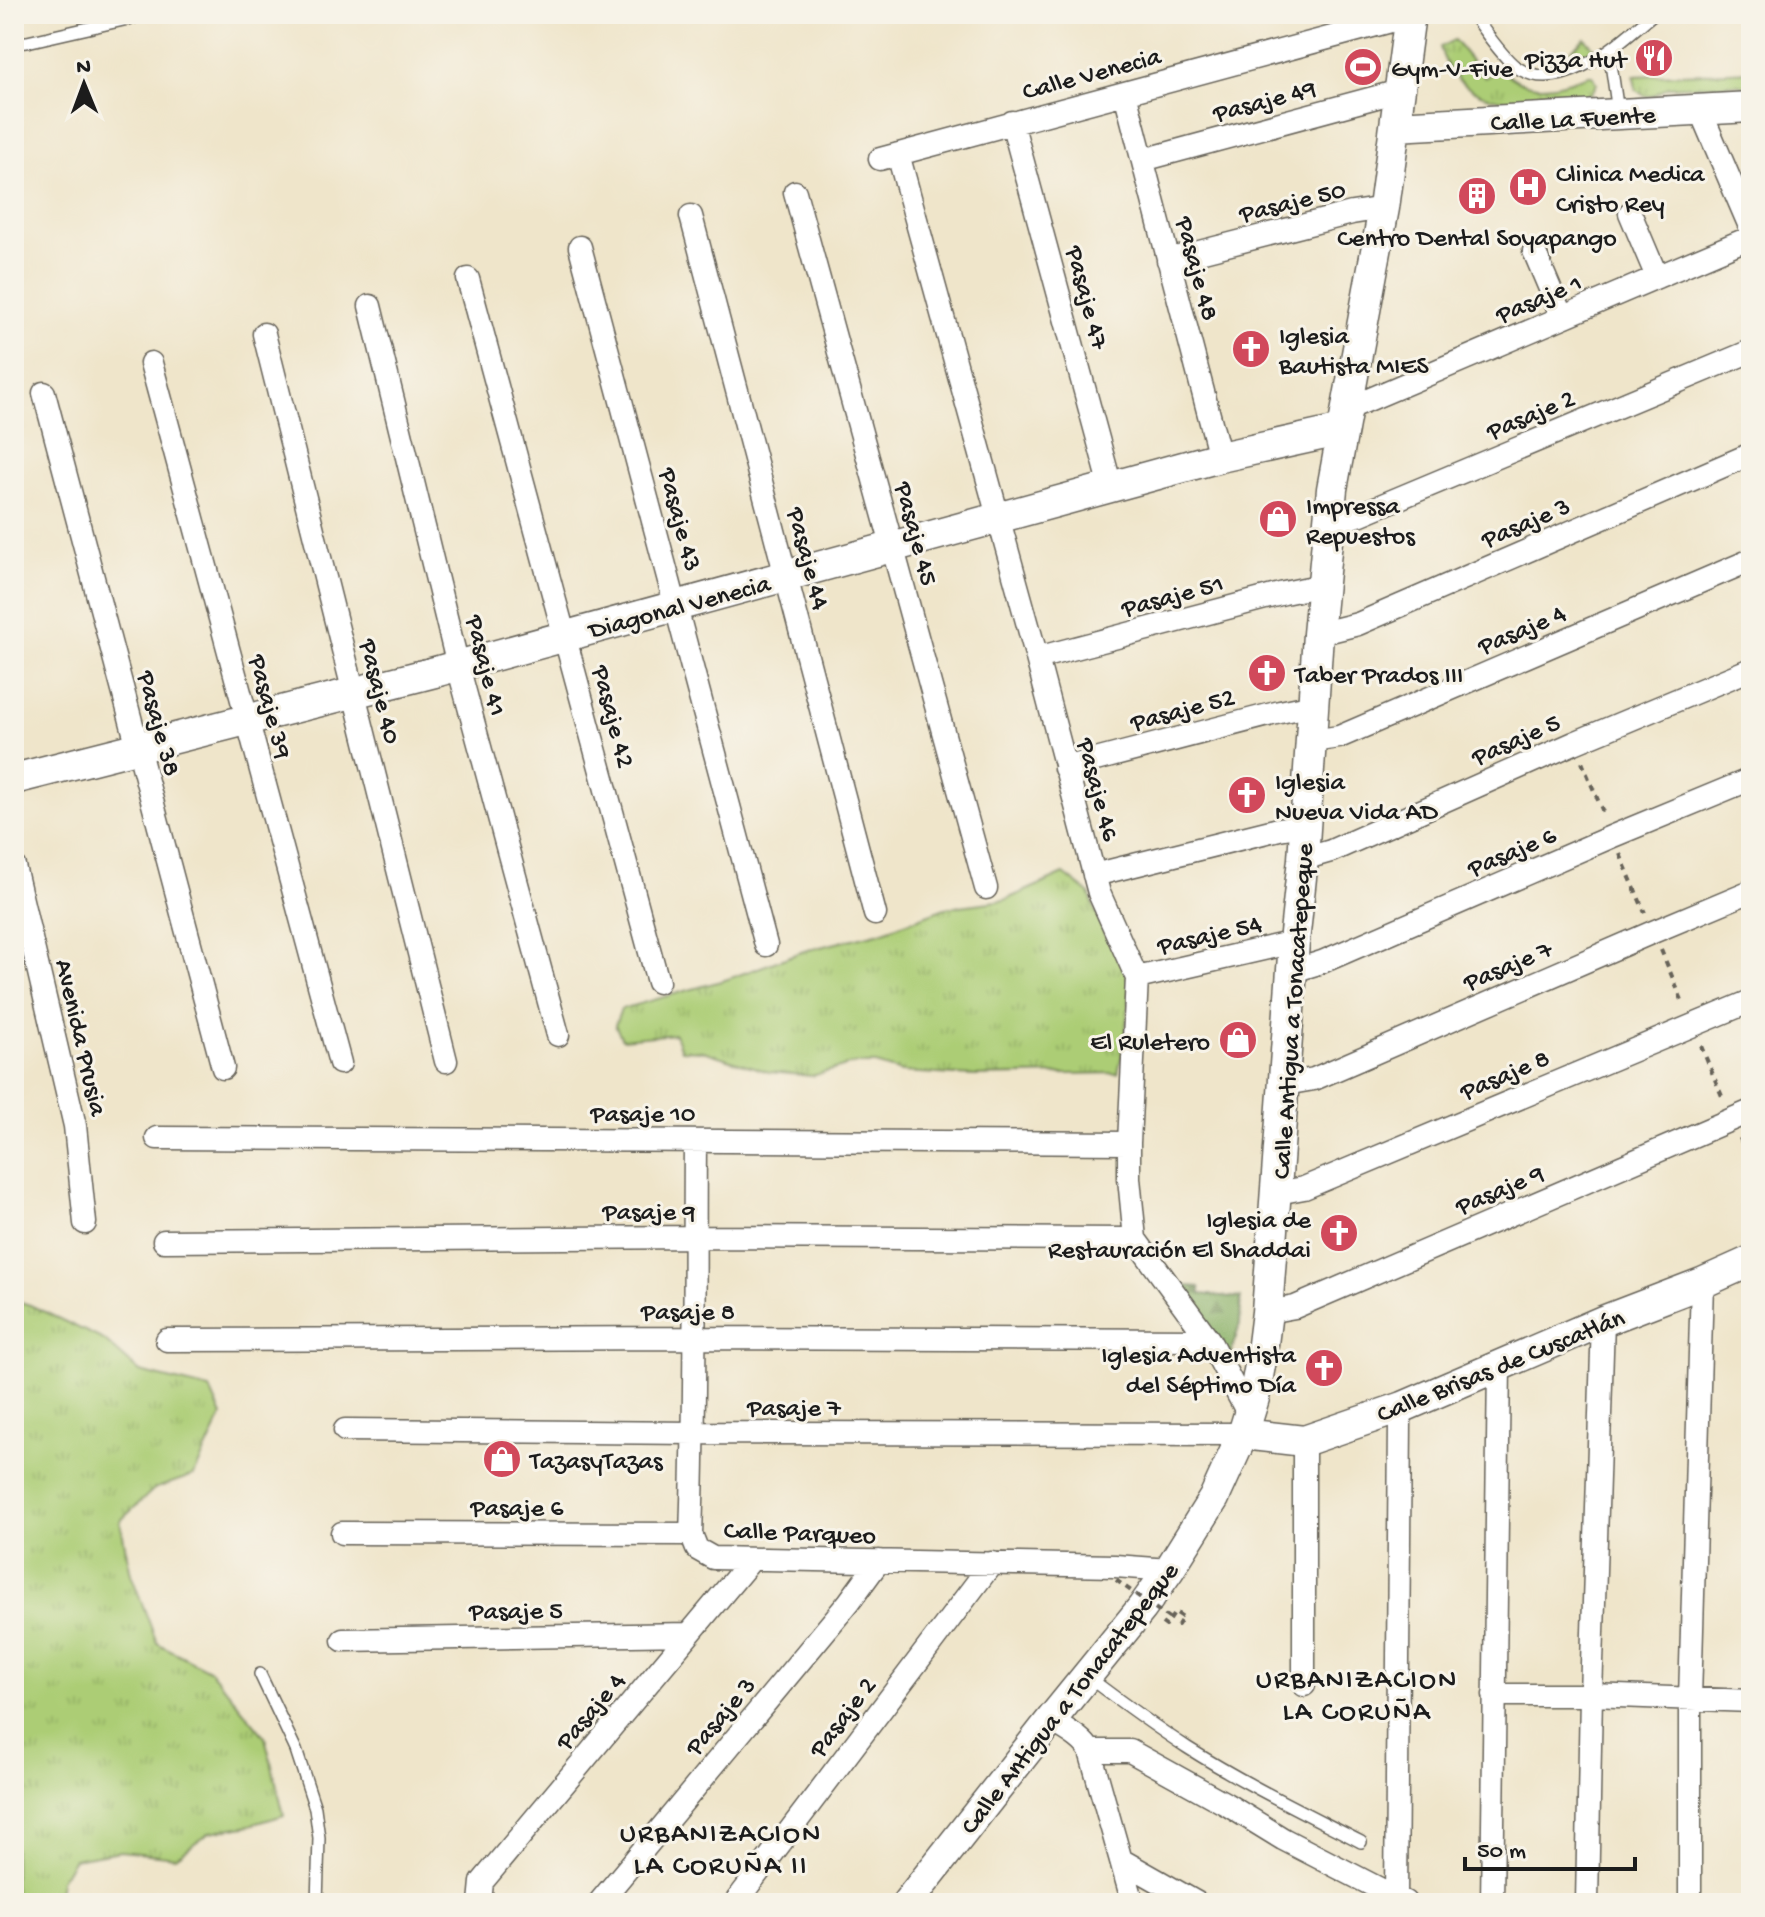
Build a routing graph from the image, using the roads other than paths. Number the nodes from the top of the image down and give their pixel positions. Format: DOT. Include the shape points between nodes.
graph roads {
  1 [pos="150,14"];
  2 [pos="1472,14"];
  3 [pos="1653,14"];
  4 [pos="1742,14"];
  5 [pos="1410,15"];
  6 [pos="1751,25"];
  7 [pos="14,43"];
  8 [pos="1609,50"];
  9 [pos="1399,91"];
  10 [pos="1125,93"];
  11 [pos="1751,107"];
  12 [pos="1700,110"];
  13 [pos="1619,114"];
  14 [pos="1012,122"];
  15 [pos="1395,126"];
  16 [pos="889,156"];
  17 [pos="1143,160"];
  18 [pos="795,192"];
  19 [pos="1384,208"];
  20 [pos="1630,213"];
  21 [pos="691,216"];
  22 [pos="1751,229"];
  23 [pos="1751,237"];
  24 [pos="580,247"];
  25 [pos="1534,251"];
  26 [pos="1168,260"];
  27 [pos="1657,277"];
  28 [pos="468,279"];
  29 [pos="370,306"];
  30 [pos="1562,317"];
  31 [pos="264,334"];
  32 [pos="1751,351"];
  33 [pos="151,363"];
  34 [pos="44,393"];
  35 [pos="1345,419"];
  36 [pos="1751,454"];
  37 [pos="1220,457"];
  38 [pos="1111,487"];
  39 [pos="998,518"];
  40 [pos="1329,525"];
  41 [pos="892,547"];
  42 [pos="1751,560"];
  43 [pos="786,576"];
  44 [pos="1323,585"];
  45 [pos="676,606"];
  46 [pos="1318,634"];
  47 [pos="565,636"];
  48 [pos="1037,658"];
  49 [pos="458,666"];
  50 [pos="1751,669"];
  51 [pos="353,693"];
  52 [pos="1314,705"];
  53 [pos="247,720"];
  54 [pos="1312,741"];
  55 [pos="138,747"];
  56 [pos="1065,768"];
  57 [pos="14,779"];
  58 [pos="1751,779"];
  59 [pos="1305,825"];
  60 [pos="1303,859"];
  61 [pos="14,866"];
  62 [pos="1094,875"];
  63 [pos="986,888"];
  64 [pos="1751,891"];
  65 [pos="875,914"];
  66 [pos="766,945"];
  67 [pos="1294,956"];
  68 [pos="1137,978"];
  69 [pos="658,982"];
  70 [pos="1751,1001"];
  71 [pos="558,1035"];
  72 [pos="446,1061"];
  73 [pos="340,1063"];
  74 [pos="223,1068"];
  75 [pos="1285,1084"];
  76 [pos="1751,1111"];
  77 [pos="157,1138"];
  78 [pos="695,1141"];
  79 [pos="1129,1143"];
  80 [pos="1277,1193"];
  81 [pos="85,1223"];
  82 [pos="694,1237"];
  83 [pos="1135,1239"];
  84 [pos="164,1241"];
  85 [pos="1751,1261"];
  86 [pos="1702,1283"];
  87 [pos="1267,1312"];
  88 [pos="1603,1321"];
  89 [pos="693,1338"];
  90 [pos="167,1340"];
  91 [pos="1209,1340"];
  92 [pos="1499,1365"];
  93 [pos="1403,1407"];
  94 [pos="1246,1425"];
  95 [pos="345,1430"];
  96 [pos="695,1433"];
  97 [pos="1304,1441"];
  98 [pos="342,1533"];
  99 [pos="691,1534"];
  100 [pos="752,1559"];
  101 [pos="879,1561"];
  102 [pos="992,1563"];
  103 [pos="1169,1570"];
  104 [pos="689,1634"];
  105 [pos="343,1640"];
  106 [pos="260,1674"];
  107 [pos="1087,1676"];
  108 [pos="1304,1685"];
  109 [pos="1494,1695"];
  110 [pos="1591,1695"];
  111 [pos="1690,1699"];
  112 [pos="1751,1701"];
  113 [pos="1051,1720"];
  114 [pos="1090,1751"];
  115 [pos="1361,1842"];
  116 [pos="1121,1860"];
  117 [pos="1401,1900"];
  118 [pos="317,1903"];
  119 [pos="480,1903"];
  120 [pos="599,1903"];
  121 [pos="735,1903"];
  122 [pos="907,1903"];
  123 [pos="1133,1903"];
  124 [pos="1197,1903"];
  125 [pos="1492,1903"];
  126 [pos="1587,1903"];
  127 [pos="1690,1903"];
  1 -- 7 [label="lane"];
  2 -- 8 [label="lane" via="1513,65 1532,74 1560,75"];
  3 -- 8 [label="lane"];
  4 -- 6 [label="lane"];
  5 -- 9 [label="street, Calle Antigua a Tonacatepeque"];
  5 -- 10 [label="street, Calle Venecia"];
  8 -- 13 [label="lane"];
  9 -- 15 [label="street, Calle Antigua a Tonacatepeque"];
  9 -- 17 [label="street, Pasaje 49"];
  10 -- 14 [label="street, Calle Venecia"];
  10 -- 17 [label="street, Pasaje 48"];
  11 -- 12 [label="street, Calle La Fuente"];
  12 -- 13 [label="street, Calle La Fuente"];
  12 -- 22 [label="street"];
  13 -- 15 [label="street, Calle La Fuente"];
  14 -- 16 [label="street, Calle Venecia"];
  14 -- 38 [label="street, Pasaje 47"];
  15 -- 19 [label="street, Calle Antigua a Tonacatepeque"];
  16 -- 39 [label="street, Pasaje 46"];
  17 -- 26 [label="street, Pasaje 48"];
  18 -- 41 [label="street, Pasaje 45"];
  19 -- 26 [label="street, Pasaje 50"];
  19 -- 35 [label="street, Calle Antigua a Tonacatepeque"];
  20 -- 27 [label="street"];
  21 -- 43 [label="street, Pasaje 44"];
  23 -- 27 [label="street, Pasaje 1"];
  24 -- 45 [label="street, Pasaje 43"];
  25 -- 30 [label="street"];
  26 -- 37 [label="street, Pasaje 48"];
  27 -- 30 [label="street, Pasaje 1"];
  28 -- 47 [label="street, Pasaje 42"];
  29 -- 49 [label="street, Pasaje 41"];
  30 -- 35 [label="street, Pasaje 1"];
  31 -- 51 [label="street, Pasaje 40"];
  32 -- 40 [label="street, Pasaje 2"];
  33 -- 53 [label="street, Pasaje 39"];
  34 -- 55 [label="street, Pasaje 38"];
  35 -- 37 [label="street, Diagonal Venecia"];
  35 -- 40 [label="street, Calle Antigua a Tonacatepeque"];
  36 -- 46 [label="street, Pasaje 3" via="1358,624"];
  37 -- 38 [label="street, Diagonal Venecia"];
  38 -- 39 [label="street, Diagonal Venecia"];
  39 -- 41 [label="street, Diagonal Venecia"];
  39 -- 48 [label="street, Pasaje 46"];
  40 -- 44 [label="street, Calle Antigua a Tonacatepeque"];
  41 -- 43 [label="street, Diagonal Venecia"];
  41 -- 63 [label="street, Pasaje 45"];
  42 -- 54 [label="street, Pasaje 4" via="1350,733"];
  43 -- 45 [label="street, Diagonal Venecia"];
  43 -- 65 [label="street, Pasaje 44"];
  44 -- 46 [label="street, Calle Antigua a Tonacatepeque"];
  44 -- 48 [label="street, Pasaje 51"];
  45 -- 47 [label="street, Diagonal Venecia"];
  45 -- 66 [label="street, Pasaje 43"];
  46 -- 52 [label="street, Calle Antigua a Tonacatepeque"];
  47 -- 49 [label="street, Diagonal Venecia"];
  47 -- 69 [label="street, Pasaje 42"];
  48 -- 56 [label="street, Pasaje 46"];
  49 -- 51 [label="street, Diagonal Venecia"];
  49 -- 71 [label="street, Pasaje 41"];
  50 -- 60 [label="street, Pasaje 5"];
  51 -- 53 [label="street, Diagonal Venecia"];
  51 -- 72 [label="street, Pasaje 40"];
  52 -- 54 [label="street, Calle Antigua a Tonacatepeque"];
  52 -- 56 [label="street, Pasaje 52"];
  53 -- 55 [label="street, Diagonal Venecia"];
  53 -- 73 [label="street, Pasaje 39"];
  54 -- 59 [label="street, Calle Antigua a Tonacatepeque"];
  55 -- 57 [label="street, Diagonal Venecia"];
  55 -- 74 [label="street, Pasaje 38"];
  56 -- 62 [label="street, Pasaje 46"];
  58 -- 67 [label="street, Pasaje 6" via="1322,962"];
  59 -- 60 [label="street, Calle Antigua a Tonacatepeque"];
  59 -- 62 [label="street"];
  60 -- 67 [label="street, Calle Antigua a Tonacatepeque"];
  61 -- 81 [label="street, Avenida Prusia" via="75,1126"];
  62 -- 68 [label="street, Pasaje 46"];
  64 -- 75 [label="street, Pasaje 7" via="1314,1079"];
  67 -- 68 [label="street, Pasaje 54"];
  67 -- 75 [label="street, Calle Antigua a Tonacatepeque"];
  68 -- 79 [label="street, Pasaje 46"];
  70 -- 80 [label="street, Pasaje 8" via="1312,1184"];
  75 -- 80 [label="street, Calle Antigua a Tonacatepeque"];
  76 -- 87 [label="street, Pasaje 9" via="1295,1307"];
  77 -- 78 [label="street, Pasaje 10"];
  78 -- 79 [label="street, Pasaje 10"];
  78 -- 82 [label="street, Calle Parqueo"];
  79 -- 83 [label="street, Pasaje 46"];
  80 -- 87 [label="street, Calle Antigua a Tonacatepeque"];
  82 -- 83 [label="street, Pasaje 9"];
  82 -- 84 [label="street, Pasaje 9"];
  82 -- 89 [label="street, Calle Parqueo"];
  83 -- 91 [label="street"];
  85 -- 86 [label="street, Calle Brisas de Cuscatlán"];
  86 -- 88 [label="street, Calle Brisas de Cuscatlán"];
  86 -- 111 [label="street"];
  87 -- 94 [label="street, Calle Antigua a Tonacatepeque"];
  88 -- 92 [label="street, Calle Brisas de Cuscatlán"];
  88 -- 110 [label="street"];
  89 -- 90 [label="street, Pasaje 8"];
  89 -- 91 [label="street, Pasaje 8"];
  89 -- 96 [label="street, Calle Parqueo"];
  91 -- 94 [label="street"];
  92 -- 93 [label="street, Calle Brisas de Cuscatlán"];
  92 -- 109 [label="street"];
  93 -- 97 [label="street, Calle Brisas de Cuscatlán"];
  93 -- 117 [label="street"];
  94 -- 96 [label="street, Pasaje 7"];
  94 -- 97 [label="street, Calle Brisas de Cuscatlán"];
  94 -- 103 [label="street, Calle Antigua a Tonacatepeque" via="1214,1498"];
  95 -- 96 [label="street, Pasaje 7"];
  96 -- 99 [label="street, Calle Parqueo"];
  97 -- 108 [label="street"];
  98 -- 99 [label="street, Pasaje 6"];
  99 -- 100 [label="street, Calle Parqueo" via="697,1549 713,1558"];
  100 -- 101 [label="street, Calle Parqueo"];
  100 -- 104 [label="street, Pasaje 4"];
  101 -- 102 [label="street, Calle Parqueo"];
  101 -- 120 [label="street, Pasaje 3"];
  102 -- 103 [label="street, Calle Parqueo"];
  102 -- 121 [label="street, Pasaje 2"];
  103 -- 107 [label="street, Calle Antigua a Tonacatepeque"];
  104 -- 105 [label="street, Pasaje 5"];
  104 -- 119 [label="street, Pasaje 4" via="482,1882"];
  106 -- 118 [label="lane" via="296,1750 315,1808"];
  107 -- 113 [label="street, Calle Antigua a Tonacatepeque"];
  107 -- 115 [label="lane" via="1190,1749"];
  109 -- 110 [label="street"];
  109 -- 125 [label="street"];
  110 -- 111 [label="street"];
  110 -- 126 [label="street"];
  111 -- 112 [label="street"];
  111 -- 127 [label="street"];
  113 -- 114 [label="street"];
  113 -- 122 [label="street, Calle Antigua a Tonacatepeque"];
  114 -- 116 [label="street"];
  114 -- 117 [label="street" via="1130,1751"];
  116 -- 123 [label="street"];
  116 -- 124 [label="street"];
}
